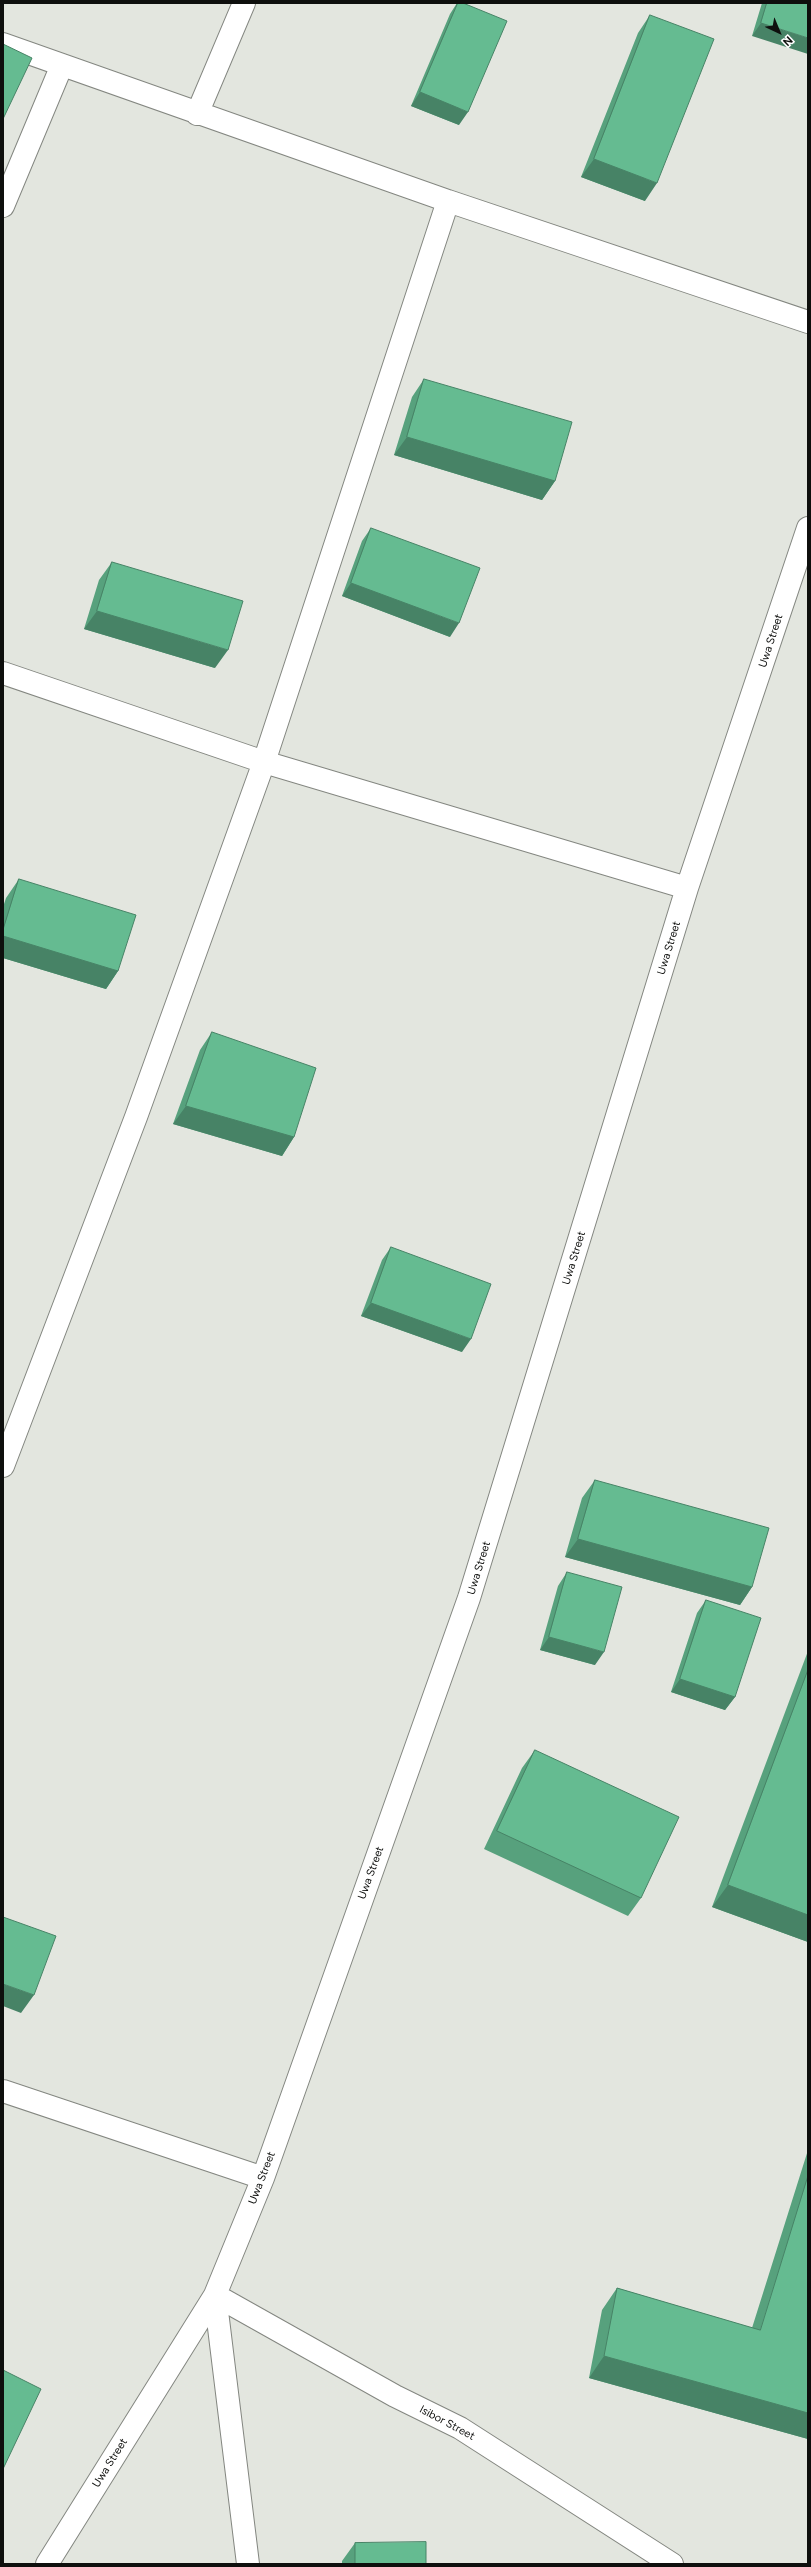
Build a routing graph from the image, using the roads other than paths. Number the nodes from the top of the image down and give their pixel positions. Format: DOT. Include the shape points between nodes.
graph roads {
  1 [pos="244,3"];
  2 [pos="3,44"];
  3 [pos="62,65"];
  4 [pos="197,114"];
  5 [pos="448,202"];
  6 [pos="3,206"];
  7 [pos="808,322"];
  8 [pos="808,528"];
  9 [pos="3,673"];
  10 [pos="264,762"];
  11 [pos="687,888"];
  12 [pos="3,1466"];
  13 [pos="3,2091"];
  14 [pos="263,2178"];
  15 [pos="215,2295"];
  16 [pos="47,2564"];
  17 [pos="248,2564"];
  18 [pos="672,2564"];
  1 -- 4 [label="street"];
  2 -- 3 [label="street"];
  3 -- 4 [label="street"];
  3 -- 6 [label="street"];
  4 -- 5 [label="street"];
  5 -- 7 [label="street"];
  5 -- 10 [label="street"];
  8 -- 11 [label="street, Uwa Street"];
  9 -- 10 [label="street"];
  10 -- 11 [label="street"];
  10 -- 12 [label="street" via="133,1125"];
  11 -- 14 [label="street, Uwa Street" via="469,1598"];
  13 -- 14 [label="street"];
  14 -- 15 [label="street, Uwa Street"];
  15 -- 16 [label="street, Uwa Street"];
  15 -- 17 [label="street"];
  15 -- 18 [label="street, Isibor Street" via="395,2396 460,2428"];
}
